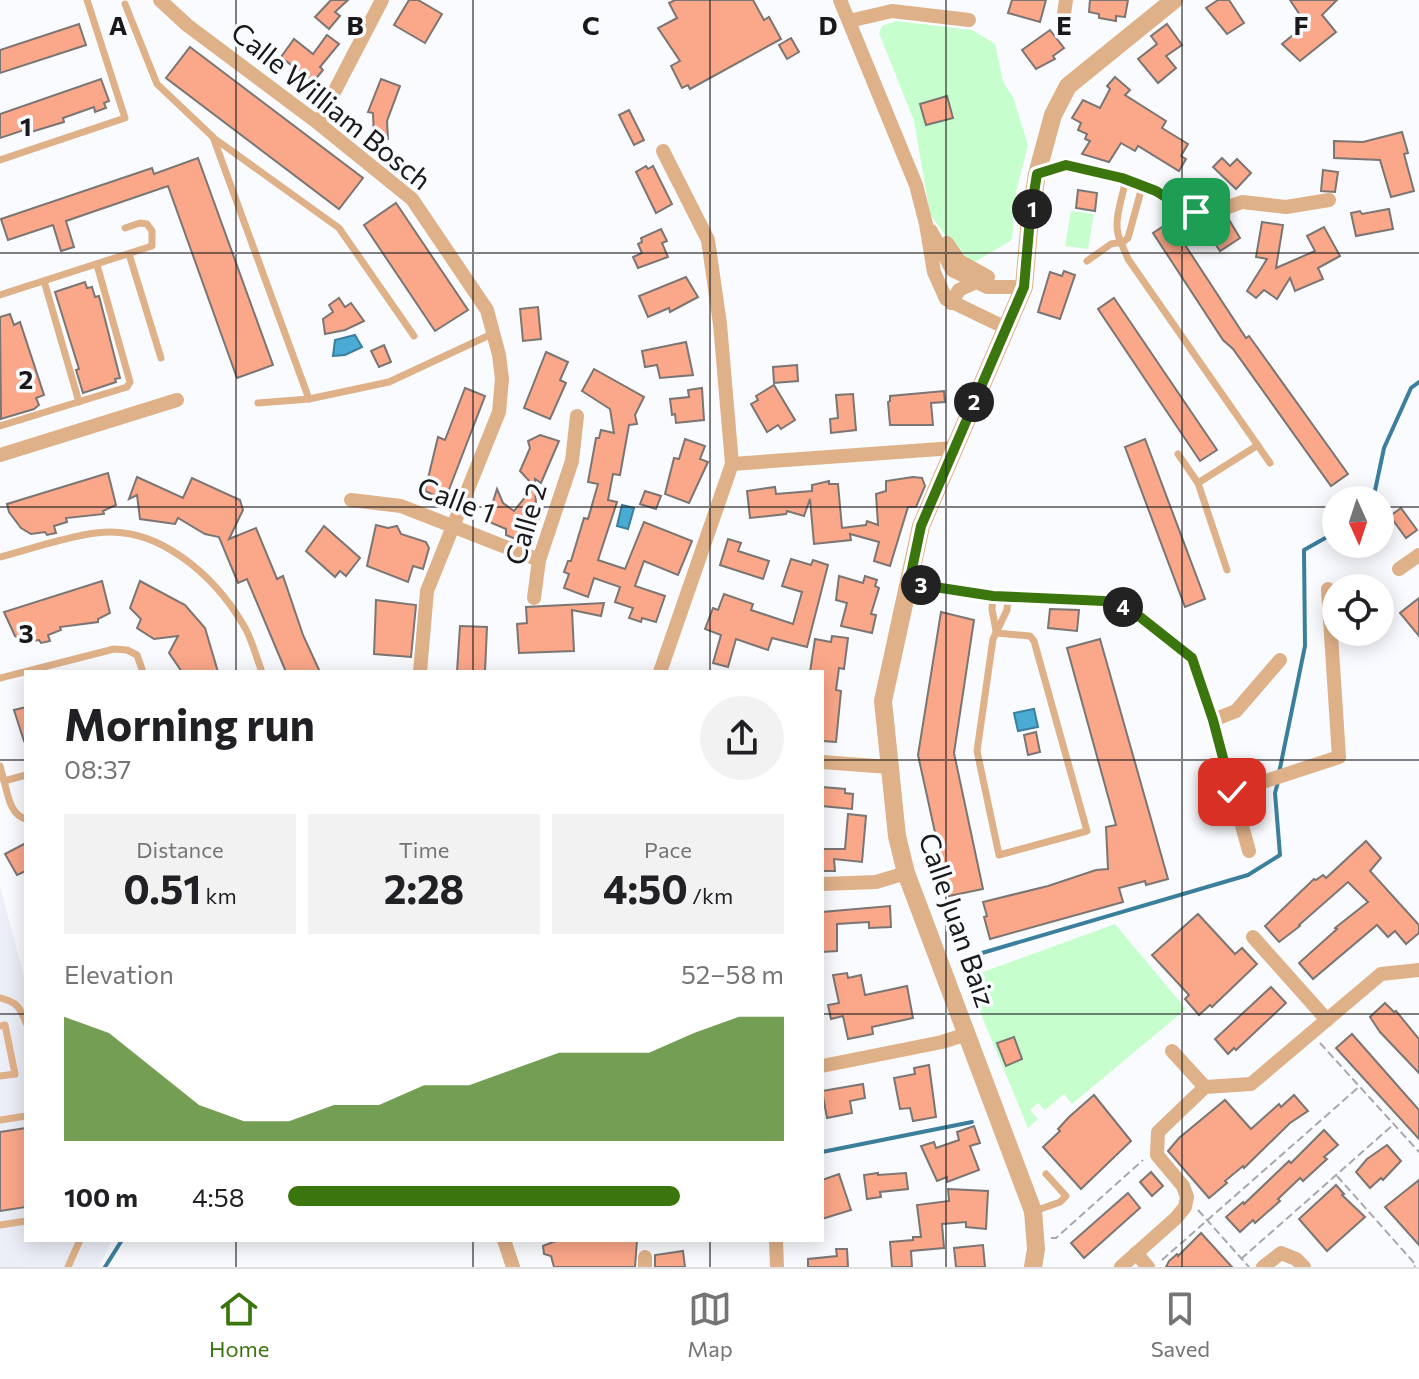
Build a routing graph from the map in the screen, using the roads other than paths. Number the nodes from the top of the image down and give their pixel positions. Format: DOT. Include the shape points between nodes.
graph roads {
  1 [pos="87,0"];
  2 [pos="160,0"];
  3 [pos="382,0"];
  4 [pos="840,0"];
  5 [pos="1066,0"];
  6 [pos="1174,0"];
  7 [pos="125,4"];
  8 [pos="969,20"];
  9 [pos="849,21"];
  10 [pos="1062,28"];
  11 [pos="318,123"];
  12 [pos="213,137"];
  13 [pos="663,151"];
  14 [pos="0,160"];
  15 [pos="1037,174"];
  16 [pos="1126,179"];
  17 [pos="1142,185"];
  18 [pos="1329,200"];
  19 [pos="926,224"];
  20 [pos="125,228"];
  21 [pos="1123,242"];
  22 [pos="129,254"];
  23 [pos="1087,261"];
  24 [pos="97,265"];
  25 [pos="44,281"];
  26 [pos="976,282"];
  27 [pos="1016,287"];
  28 [pos="0,295"];
  29 [pos="951,303"];
  30 [pos="1006,328"];
  31 [pos="494,333"];
  32 [pos="414,336"];
  33 [pos="161,358"];
  34 [pos="309,399"];
  35 [pos="177,400"];
  36 [pos="79,402"];
  37 [pos="258,403"];
  38 [pos="577,416"];
  39 [pos="0,426"];
  40 [pos="1258,445"];
  41 [pos="954,448"];
  42 [pos="1178,454"];
  43 [pos="0,455"];
  44 [pos="1270,463"];
  45 [pos="732,464"];
  46 [pos="1198,483"];
  47 [pos="351,500"];
  48 [pos="452,526"];
  49 [pos="1419,555"];
  50 [pos="0,557"];
  51 [pos="539,560"];
  52 [pos="1399,569"];
  53 [pos="1227,570"];
  54 [pos="909,583"];
  55 [pos="1001,597"];
  56 [pos="534,598"];
  57 [pos="997,633"];
  58 [pos="1332,646"];
  59 [pos="1280,660"];
  60 [pos="31,670"];
  61 [pos="142,670"];
  62 [pos="261,670"];
  63 [pos="420,670"];
  64 [pos="661,670"];
  65 [pos="24,672"];
  66 [pos="0,678"];
  67 [pos="1213,720"];
  68 [pos="824,762"];
  69 [pos="0,766"];
  70 [pos="889,767"];
  71 [pos="24,776"];
  72 [pos="4,781"];
  73 [pos="1232,792"];
  74 [pos="24,819"];
  75 [pos="1249,851"];
  76 [pos="906,873"];
  77 [pos="824,884"];
  78 [pos="1253,937"];
  79 [pos="1419,970"];
  80 [pos="0,998"];
  81 [pos="24,1017"];
  82 [pos="1327,1020"];
  83 [pos="0,1026"];
  84 [pos="967,1034"];
  85 [pos="1172,1051"];
  86 [pos="824,1066"];
  87 [pos="0,1076"];
  88 [pos="1205,1087"];
  89 [pos="24,1116"];
  90 [pos="0,1120"];
  91 [pos="1046,1174"];
  92 [pos="1033,1211"];
  93 [pos="24,1221"];
  94 [pos="0,1225"];
  95 [pos="79,1242"];
  96 [pos="505,1242"];
  97 [pos="776,1242"];
  98 [pos="1136,1253"];
  99 [pos="68,1267"];
  100 [pos="513,1267"];
  101 [pos="777,1267"];
  102 [pos="1033,1267"];
  103 [pos="1121,1267"];
  104 [pos="1148,1267"];
  105 [pos="1263,1267"];
  106 [pos="1304,1267"];
  1 -- 14 [label="lane" via="125,118"];
  2 -- 11 [label="street, Calle William Bosch"];
  3 -- 11 [label="street"];
  4 -- 9 [label="street"];
  5 -- 10 [label="street"];
  6 -- 15 [label="street, Calle Juan Baiz" via="1068,86 1053,115"];
  7 -- 12 [label="lane" via="157,84"];
  8 -- 9 [label="street" via="892,11"];
  9 -- 19 [label="street" via="916,185"];
  11 -- 31 [label="street, Calle William Bosch" via="412,199 487,310"];
  12 -- 32 [label="lane" via="339,228"];
  12 -- 34 [label="lane"];
  13 -- 45 [label="street" via="708,240"];
  15 -- 16 [label="street" via="1066,165"];
  15 -- 27 [label="street, Calle Juan Baiz"];
  16 -- 17 [label="street"];
  16 -- 21 [label="lane" via="1117,226"];
  17 -- 18 [label="street" via="1196,212 1215,212 1242,202 1286,207"];
  17 -- 21 [label="lane" via="1132,230"];
  19 -- 26 [label="street" via="952,270"];
  19 -- 27 [label="street" via="942,234 959,261"];
  19 -- 29 [label="street" via="934,272"];
  20 -- 22 [label="lane" via="147,224 154,239 152,246"];
  21 -- 23 [label="lane"];
  21 -- 40 [label="lane" via="1128,259"];
  22 -- 24 [label="lane"];
  22 -- 33 [label="lane"];
  24 -- 25 [label="lane"];
  24 -- 36 [label="lane" via="130,382"];
  25 -- 28 [label="lane"];
  25 -- 36 [label="lane"];
  26 -- 27 [label="street"];
  26 -- 29 [label="street" via="959,290"];
  27 -- 30 [label="street, Calle Juan Baiz"];
  29 -- 30 [label="street"];
  30 -- 41 [label="street, Calle Juan Baiz"];
  31 -- 34 [label="lane" via="389,382"];
  31 -- 48 [label="street, Calle William Bosch" via="502,379 499,412"];
  34 -- 37 [label="lane"];
  35 -- 43 [label="street"];
  36 -- 39 [label="lane"];
  38 -- 51 [label="street, Calle 2" via="572,461"];
  40 -- 44 [label="lane"];
  40 -- 46 [label="lane"];
  41 -- 45 [label="street"];
  41 -- 54 [label="street, Calle Juan Baiz" via="921,526"];
  42 -- 46 [label="lane"];
  45 -- 64 [label="street"];
  46 -- 53 [label="lane"];
  47 -- 48 [label="street, Calle 1" via="401,506"];
  48 -- 51 [label="street, Calle 1"];
  48 -- 63 [label="street, Calle William Bosch" via="427,591"];
  49 -- 52 [label="street"];
  50 -- 62 [label="lane" via="98,532 129,534 168,546 229,603 246,628"];
  51 -- 56 [label="street, Calle 2"];
  54 -- 55 [label="street"];
  54 -- 70 [label="street, Calle Juan Baiz" via="883,701"];
  55 -- 57 [label="lane" via="1007,610"];
  55 -- 57 [label="lane" via="992,609"];
  55 -- 67 [label="street" via="1104,601 1130,609 1192,658"];
  57 -- 57 [label="lane" via="977,751 999,855 1087,831 1034,641 1030,636"];
  58 -- 73 [label="street" via="1339,757"];
  59 -- 67 [label="street" via="1236,711"];
  60 -- 61 [label="lane" via="114,649 137,655"];
  65 -- 66 [label="lane"];
  67 -- 73 [label="street"];
  68 -- 70 [label="street"];
  69 -- 72 [label="lane"];
  70 -- 76 [label="street, Calle Juan Baiz"];
  71 -- 72 [label="lane"];
  72 -- 74 [label="lane" via="14,812"];
  73 -- 75 [label="street"];
  76 -- 77 [label="street" via="876,882"];
  76 -- 84 [label="street, Calle Juan Baiz"];
  78 -- 82 [label="street"];
  79 -- 82 [label="street" via="1381,974"];
  80 -- 81 [label="lane" via="20,1006"];
  82 -- 88 [label="street" via="1251,1084"];
  83 -- 87 [label="lane" via="5,1025 15,1074"];
  84 -- 86 [label="street"];
  84 -- 92 [label="street, Calle Juan Baiz"];
  85 -- 88 [label="street"];
  88 -- 98 [label="street" via="1158,1132 1161,1163 1183,1186 1185,1207"];
  89 -- 90 [label="lane"];
  91 -- 92 [label="lane" via="1066,1196"];
  92 -- 102 [label="street, Calle Juan Baiz"];
  93 -- 94 [label="lane"];
  95 -- 99 [label="lane"];
  96 -- 100 [label="street"];
  97 -- 101 [label="street"];
  98 -- 103 [label="street"];
  98 -- 104 [label="street"];
  105 -- 106 [label="street" via="1281,1253"];
}
